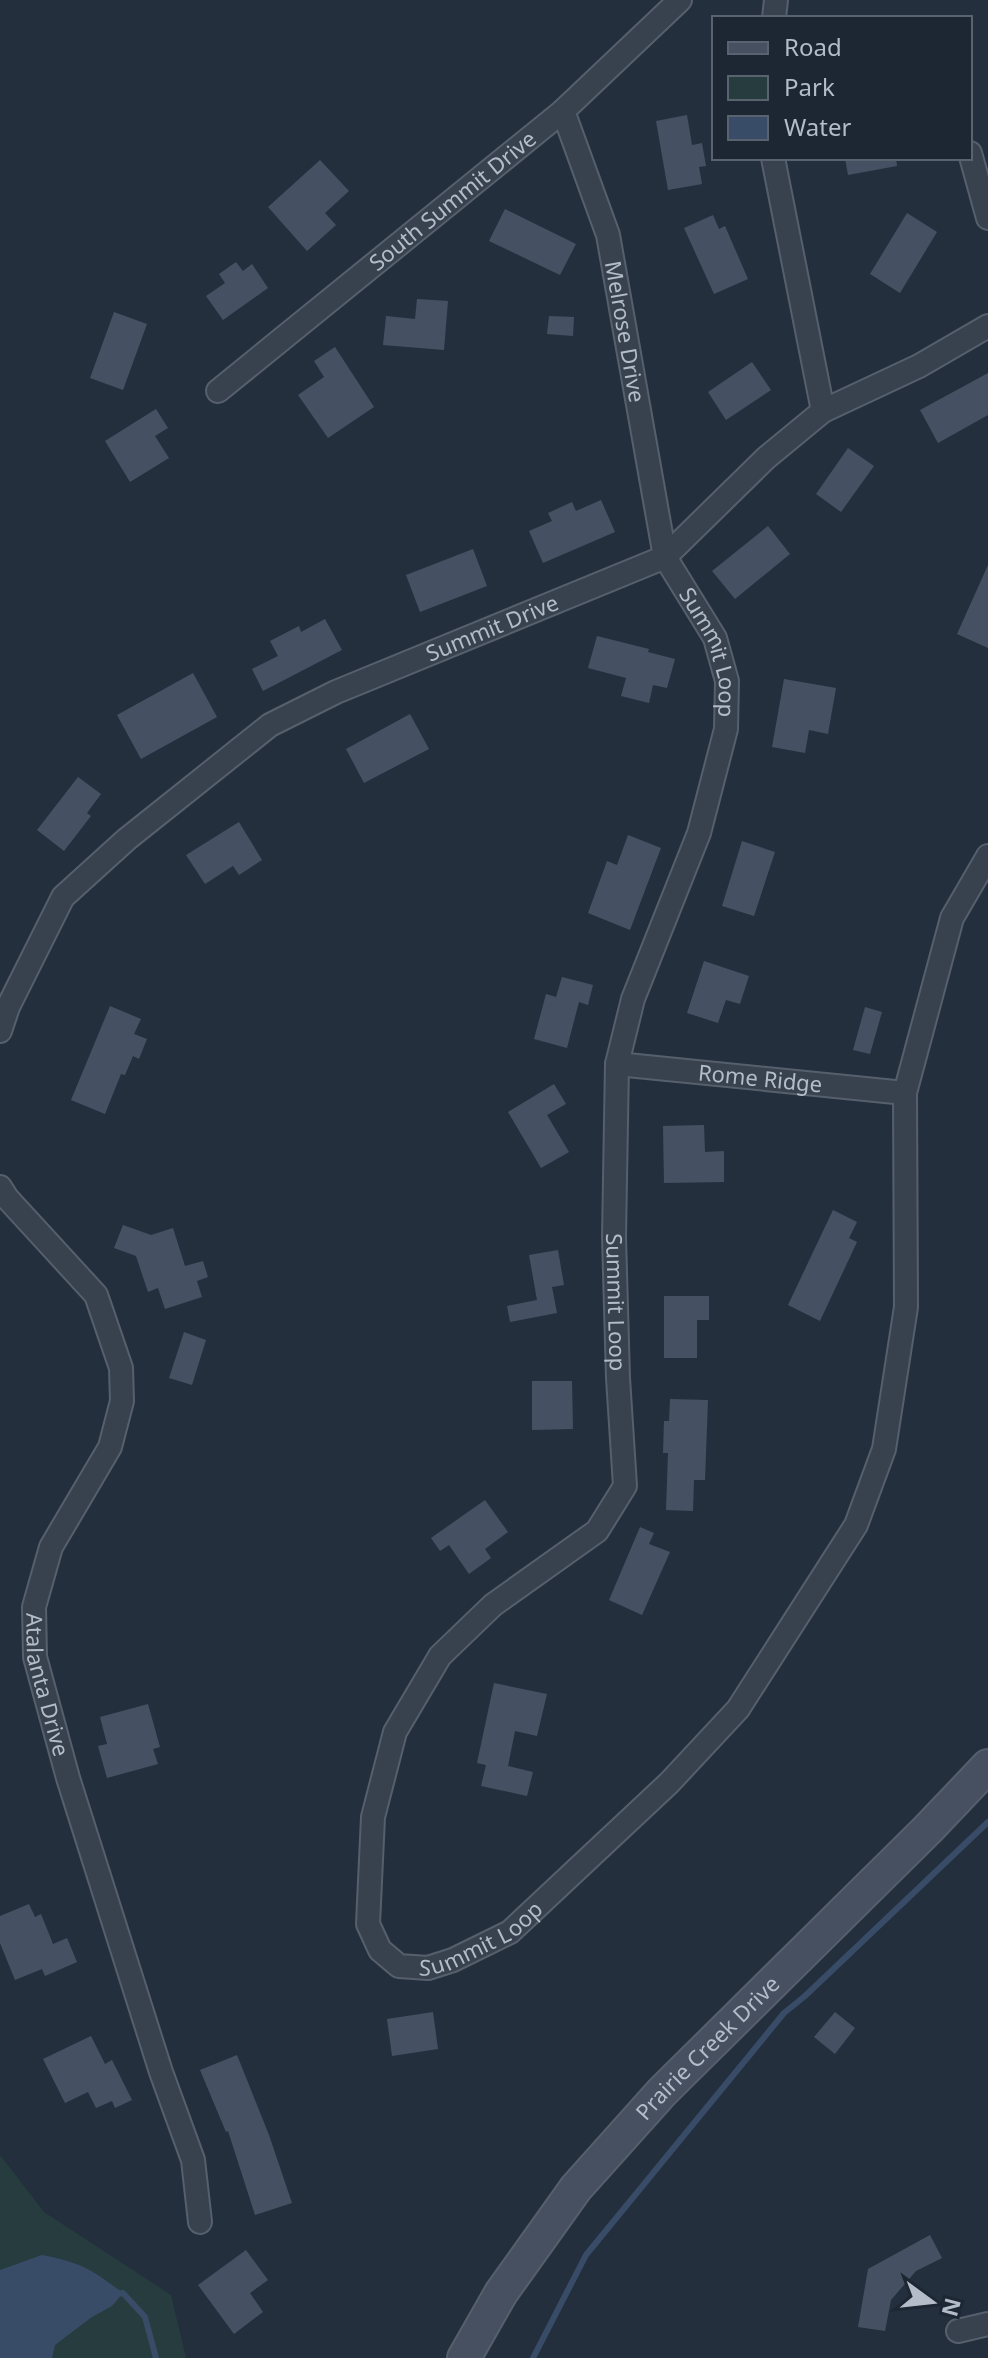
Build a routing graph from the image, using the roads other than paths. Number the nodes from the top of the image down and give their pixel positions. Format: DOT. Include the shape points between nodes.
graph roads {
  1 [pos="680,0"];
  2 [pos="563,111"];
  3 [pos="773,160"];
  4 [pos="972,160"];
  5 [pos="988,218"];
  6 [pos="988,326"];
  7 [pos="218,391"];
  8 [pos="823,411"];
  9 [pos="665,557"];
  10 [pos="988,856"];
  11 [pos="0,1031"];
  12 [pos="617,1064"];
  13 [pos="905,1093"];
  14 [pos="0,1187"];
  15 [pos="988,1766"];
  16 [pos="200,2222"];
  17 [pos="988,2324"];
  18 [pos="958,2331"];
  19 [pos="464,2358"];
  1 -- 2 [label="street, South Summit Drive"];
  2 -- 7 [label="street, South Summit Drive"];
  2 -- 9 [label="street, Melrose Drive" via="608,235"];
  3 -- 8 [label="street"];
  4 -- 5 [label="street"];
  6 -- 8 [label="street, Summit Drive"];
  8 -- 9 [label="street, Summit Drive" via="766,458"];
  9 -- 11 [label="street, Summit Drive" via="336,692 270,725 63,897"];
  9 -- 12 [label="street, Summit Loop" via="715,638 727,681 726,729 699,833 633,999"];
  10 -- 13 [label="street, Summit Loop" via="952,918"];
  12 -- 13 [label="street, Rome Ridge"];
  12 -- 13 [label="street, Summit Loop" via="614,1237 625,1486 597,1531 493,1605 440,1656 395,1732 373,1817 368,1924 380,1950 399,1966 428,1968 510,1932 669,1783 738,1709 856,1525 884,1449 906,1307"];
  14 -- 16 [label="street, Atalanta Drive" via="96,1295 121,1368 122,1401 110,1447 51,1547 34,1607 35,1657 68,1778 193,2160"];
  15 -- 19 [label="main road, Prairie Creek Drive" via="662,2092 576,2188 501,2293"];
  17 -- 18 [label="street"];
}
